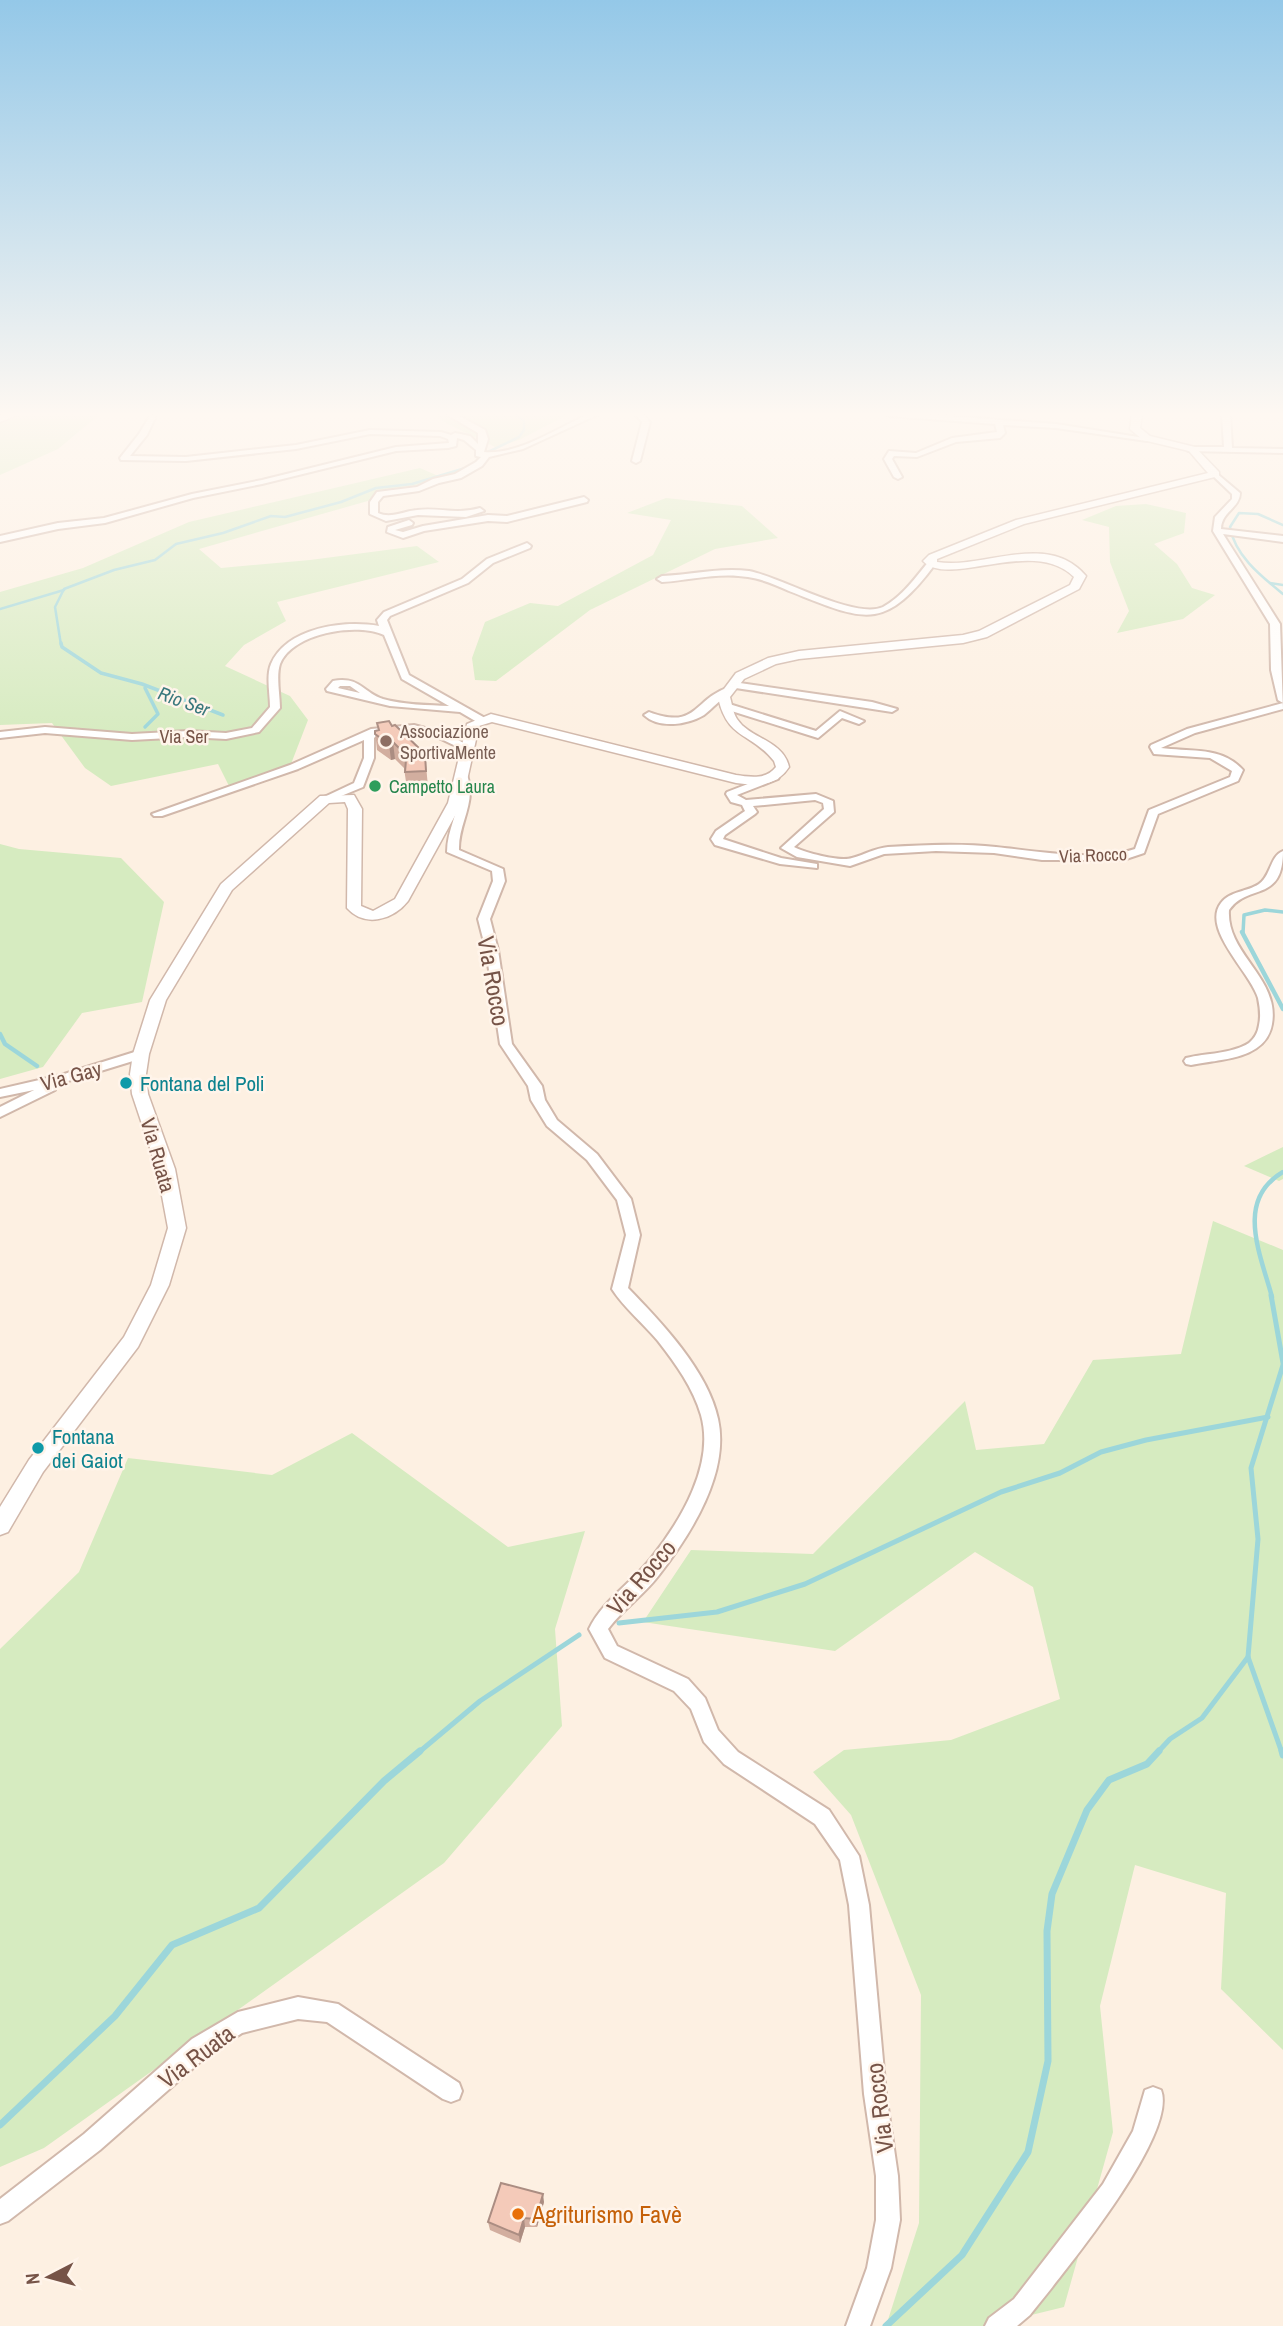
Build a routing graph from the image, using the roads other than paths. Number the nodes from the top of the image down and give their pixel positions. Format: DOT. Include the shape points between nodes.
graph roads {
  1 [pos="90,523"];
  2 [pos="412,523"];
  3 [pos="461,523"];
  4 [pos="1019,523"];
  5 [pos="1217,523"];
  6 [pos="1219,531"];
  7 [pos="1283,539"];
  8 [pos="0,540"];
  9 [pos="527,546"];
  10 [pos="932,563"];
  11 [pos="662,579"];
  12 [pos="385,631"];
  13 [pos="730,688"];
  14 [pos="376,700"];
  15 [pos="1283,700"];
  16 [pos="726,706"];
  17 [pos="1283,706"];
  18 [pos="892,709"];
  19 [pos="465,712"];
  20 [pos="649,715"];
  21 [pos="481,720"];
  22 [pos="859,721"];
  23 [pos="375,731"];
  24 [pos="0,735"];
  25 [pos="466,747"];
  26 [pos="462,775"];
  27 [pos="776,776"];
  28 [pos="325,799"];
  29 [pos="746,803"];
  30 [pos="158,814"];
  31 [pos="1283,854"];
  32 [pos="853,862"];
  33 [pos="141,1054"];
  34 [pos="1191,1061"];
  35 [pos="63,1079"];
  36 [pos="0,1093"];
  37 [pos="0,1113"];
  38 [pos="0,1526"];
  39 [pos="451,2091"];
  40 [pos="1153,2098"];
  41 [pos="0,2213"];
  42 [pos="858,2326"];
  43 [pos="997,2326"];
  1 -- 8 [label="street"];
  2 -- 3 [label="street" via="397,525 391,533 403,535"];
  4 -- 10 [label="street" via="933,557"];
  5 -- 6 [label="street"];
  6 -- 7 [label="street"];
  6 -- 15 [label="street" via="1275,624 1276,670"];
  9 -- 12 [label="street" via="490,561 465,581 387,614 382,620"];
  10 -- 11 [label="street" via="908,592 880,612 822,600 749,574"];
  10 -- 13 [label="street" via="946,567 1037,557 1070,565 1080,576 1075,587 983,634 799,655 772,661 740,677"];
  12 -- 19 [label="street" via="405,677"];
  12 -- 24 [label="street, Via Ser" via="367,627 318,632 289,647 274,667 275,708 256,730 226,736 132,737 45,730"];
  13 -- 16 [label="street" via="724,697"];
  13 -- 18 [label="street"];
  13 -- 20 [label="street" via="699,714 661,721"];
  14 -- 19 [label="street"];
  16 -- 22 [label="street" via="818,735 840,714"];
  16 -- 27 [label="street" via="742,732 780,757 782,771"];
  17 -- 32 [label="street, Via Rocco" via="1191,731 1155,747 1158,752 1211,755 1230,761 1238,770 1234,779 1153,812 1140,851 1123,857 1042,857 936,848 882,851"];
  19 -- 21 [label="street"];
  21 -- 25 [label="street, Via Rocco" via="473,724"];
  21 -- 27 [label="street" via="500,719 736,779"];
  23 -- 25 [label="street" via="414,728"];
  23 -- 28 [label="street" via="369,737 369,758 359,785"];
  23 -- 30 [label="street" via="294,767"];
  25 -- 26 [label="street, Via Rocco"];
  26 -- 28 [label="street, Via Rocco" via="455,803 420,869 401,901 390,913 380,915 360,914 354,908 353,802 349,798"];
  26 -- 42 [label="street, Via Rocco" via="469,788 452,840 453,852 497,869 499,881 484,919 506,1044 535,1086 552,1123 592,1157 624,1199 633,1235 620,1289 670,1344 704,1402 712,1435 703,1481 687,1519 639,1586 611,1608 598,1629 611,1652 681,1685 698,1704 711,1736 731,1758 821,1817 849,1856 859,1905 888,2187 888,2220 879,2268"];
  27 -- 29 [label="street" via="731,794"];
  28 -- 33 [label="street, Via Ruata" via="217,899 159,1000"];
  29 -- 32 [label="street, Via Rocco" via="751,812 720,833 719,843 792,863 838,869"];
  29 -- 32 [label="street, Via Rocco" via="816,797 828,801 830,810 787,848 822,860"];
  31 -- 34 [label="street" via="1272,879 1233,899 1223,916 1225,930 1268,1000 1266,1028 1251,1048"];
  33 -- 35 [label="street, Via Gay"];
  33 -- 38 [label="street, Via Ruata" via="140,1094 166,1169 177,1227 160,1285 131,1342 36,1466"];
  35 -- 36 [label="street, Via Gay"];
  35 -- 37 [label="street"];
  39 -- 41 [label="street, Via Ruata" via="330,2012 299,2008 238,2023 200,2047 92,2142"];
  40 -- 43 [label="street" via="1143,2136 1111,2192 1023,2307"];
}
